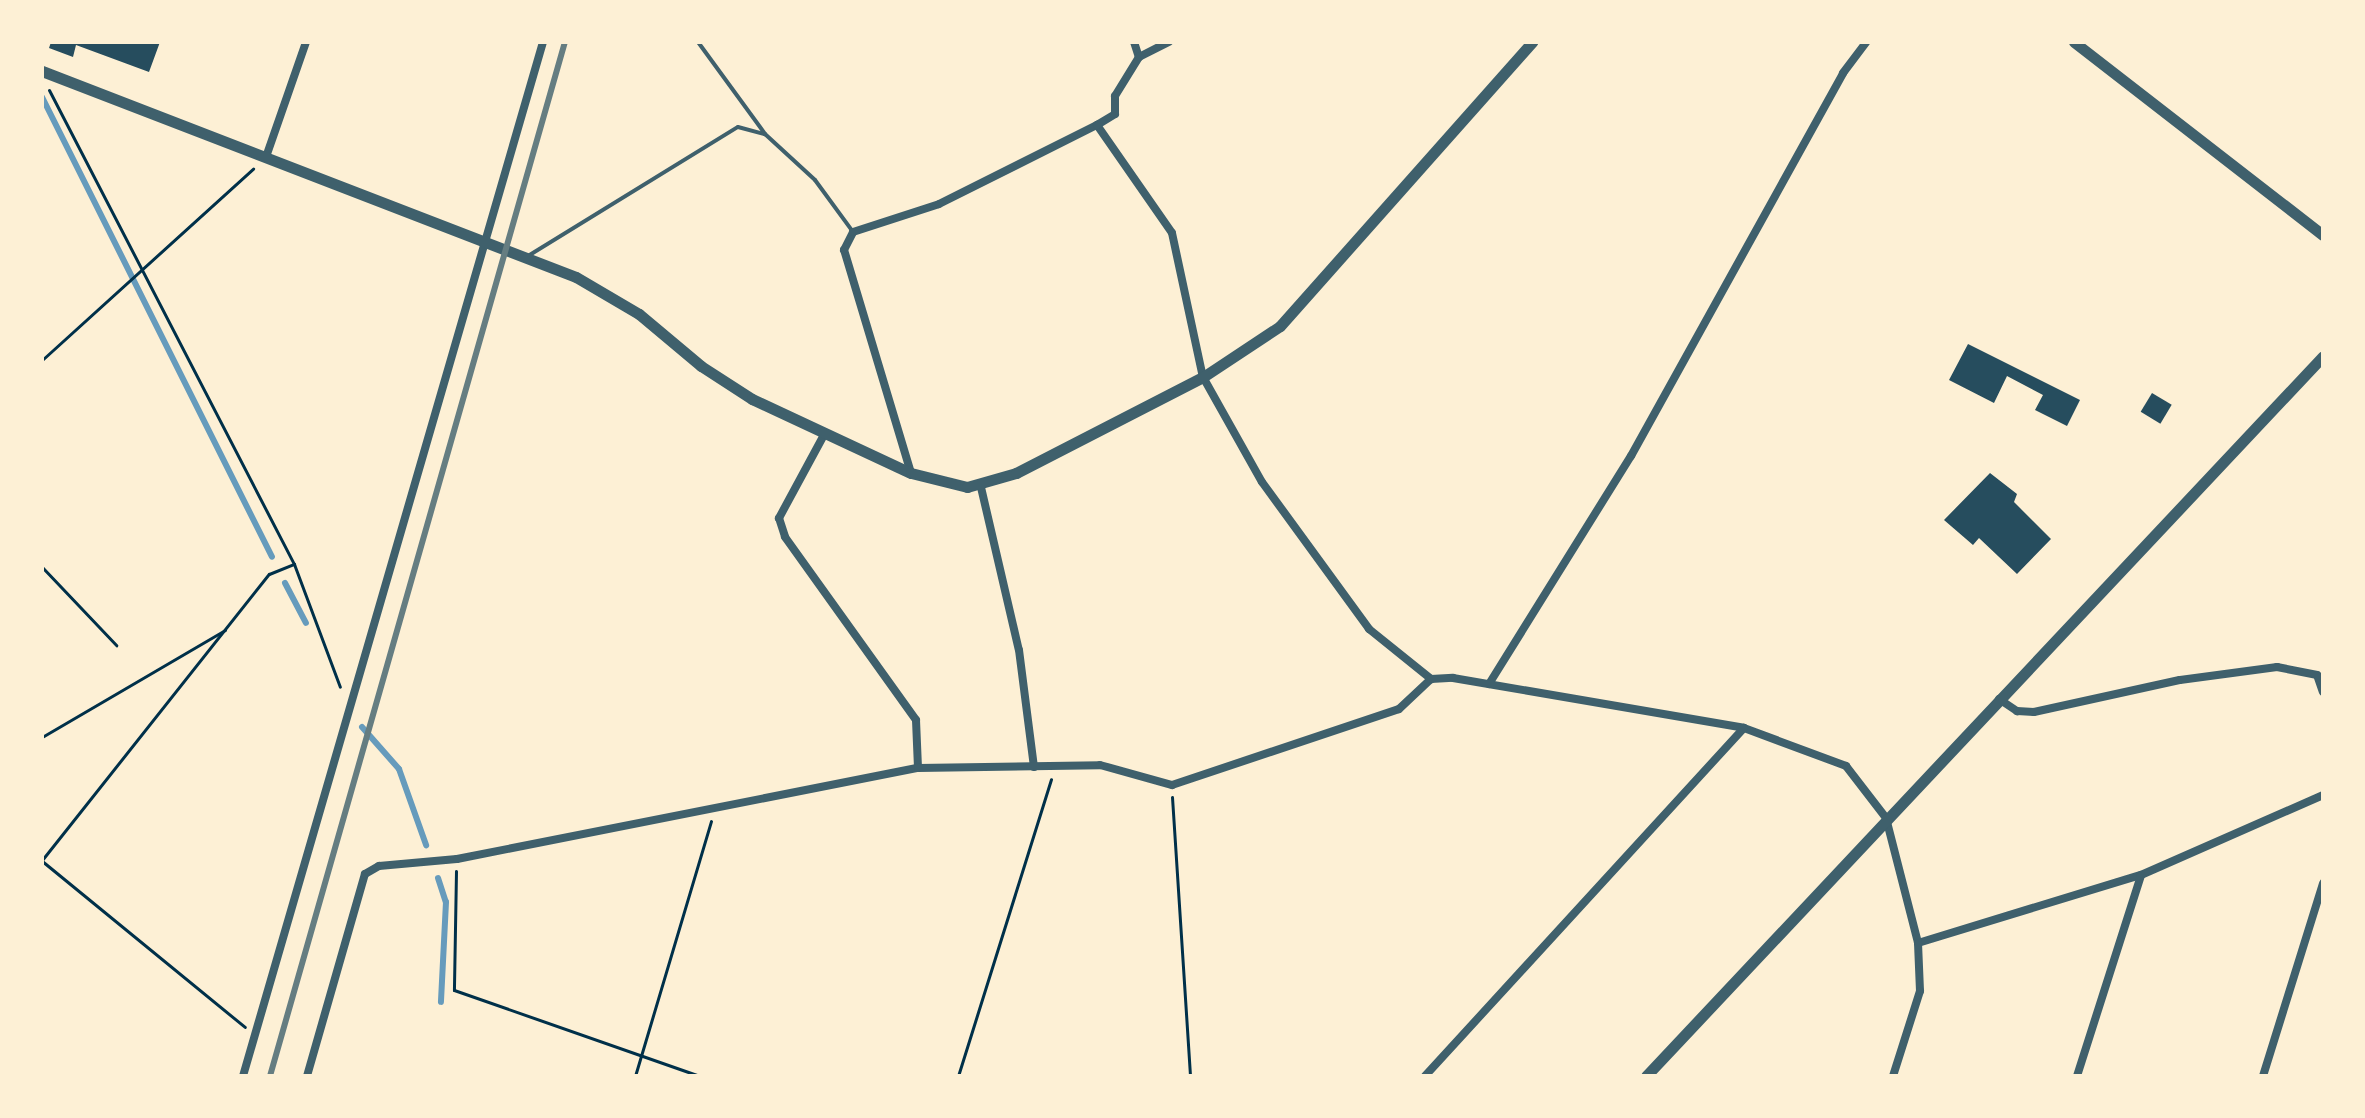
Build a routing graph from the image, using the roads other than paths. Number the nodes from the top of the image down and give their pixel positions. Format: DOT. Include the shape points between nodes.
graph roads {
  1 [pos="306,42"];
  2 [pos="543,42"];
  3 [pos="698,42"];
  4 [pos="1134,42"];
  5 [pos="1169,42"];
  6 [pos="1532,42"];
  7 [pos="1866,42"];
  8 [pos="2074,42"];
  9 [pos="1139,57"];
  10 [pos="42,74"];
  11 [pos="1097,125"];
  12 [pos="765,134"];
  13 [pos="266,157"];
  14 [pos="853,232"];
  15 [pos="2323,235"];
  16 [pos="488,241"];
  17 [pos="526,257"];
  18 [pos="2323,356"];
  19 [pos="1203,377"];
  20 [pos="825,433"];
  21 [pos="911,473"];
  22 [pos="980,483"];
  23 [pos="1431,679"];
  24 [pos="1489,684"];
  25 [pos="2323,692"];
  26 [pos="1999,699"];
  27 [pos="1744,728"];
  28 [pos="1034,767"];
  29 [pos="918,768"];
  30 [pos="2323,795"];
  31 [pos="1886,818"];
  32 [pos="2141,875"];
  33 [pos="2323,883"];
  34 [pos="1918,943"];
  35 [pos="1434,1067"];
  36 [pos="243,1076"];
  37 [pos="307,1076"];
  38 [pos="1425,1076"];
  39 [pos="1442,1076"];
  40 [pos="1646,1076"];
  41 [pos="1893,1076"];
  42 [pos="2077,1076"];
  43 [pos="2263,1076"];
  1 -- 13 [label="street"];
  2 -- 16 [label="street"];
  3 -- 12 [label="lane"];
  4 -- 9 [label="street"];
  5 -- 9 [label="street"];
  6 -- 19 [label="street" via="1280,326"];
  7 -- 24 [label="street" via="1843,73 1631,456"];
  8 -- 15 [label="street"];
  9 -- 11 [label="street" via="1115,96 1115,114"];
  10 -- 13 [label="street"];
  11 -- 14 [label="street" via="939,204"];
  11 -- 19 [label="street" via="1172,233"];
  12 -- 14 [label="lane" via="815,180"];
  12 -- 17 [label="lane" via="738,127"];
  13 -- 16 [label="street"];
  14 -- 21 [label="street" via="844,250"];
  16 -- 17 [label="street"];
  16 -- 36 [label="street"];
  17 -- 20 [label="street" via="576,277 639,314 701,366 752,399"];
  18 -- 26 [label="street"];
  19 -- 22 [label="street" via="1016,473"];
  19 -- 23 [label="street" via="1317,565 1369,629"];
  20 -- 21 [label="street"];
  20 -- 29 [label="street" via="784,502 782,528 916,720"];
  21 -- 22 [label="street" via="967,487"];
  22 -- 28 [label="street" via="1019,650"];
  23 -- 24 [label="street"];
  23 -- 28 [label="street" via="1399,709 1172,785 1100,765"];
  24 -- 27 [label="street"];
  25 -- 26 [label="street" via="2312,673 2277,667 2180,680 2034,712 2017,711"];
  26 -- 31 [label="street"];
  27 -- 31 [label="street" via="1846,766"];
  27 -- 35 [label="street"];
  28 -- 29 [label="street"];
  29 -- 37 [label="street" via="457,859 379,866 365,874"];
  30 -- 32 [label="street"];
  31 -- 34 [label="street"];
  31 -- 40 [label="street"];
  32 -- 34 [label="street"];
  32 -- 42 [label="street"];
  33 -- 43 [label="street"];
  34 -- 41 [label="street" via="1920,991"];
  35 -- 38 [label="street"];
  35 -- 39 [label="street"];
}
